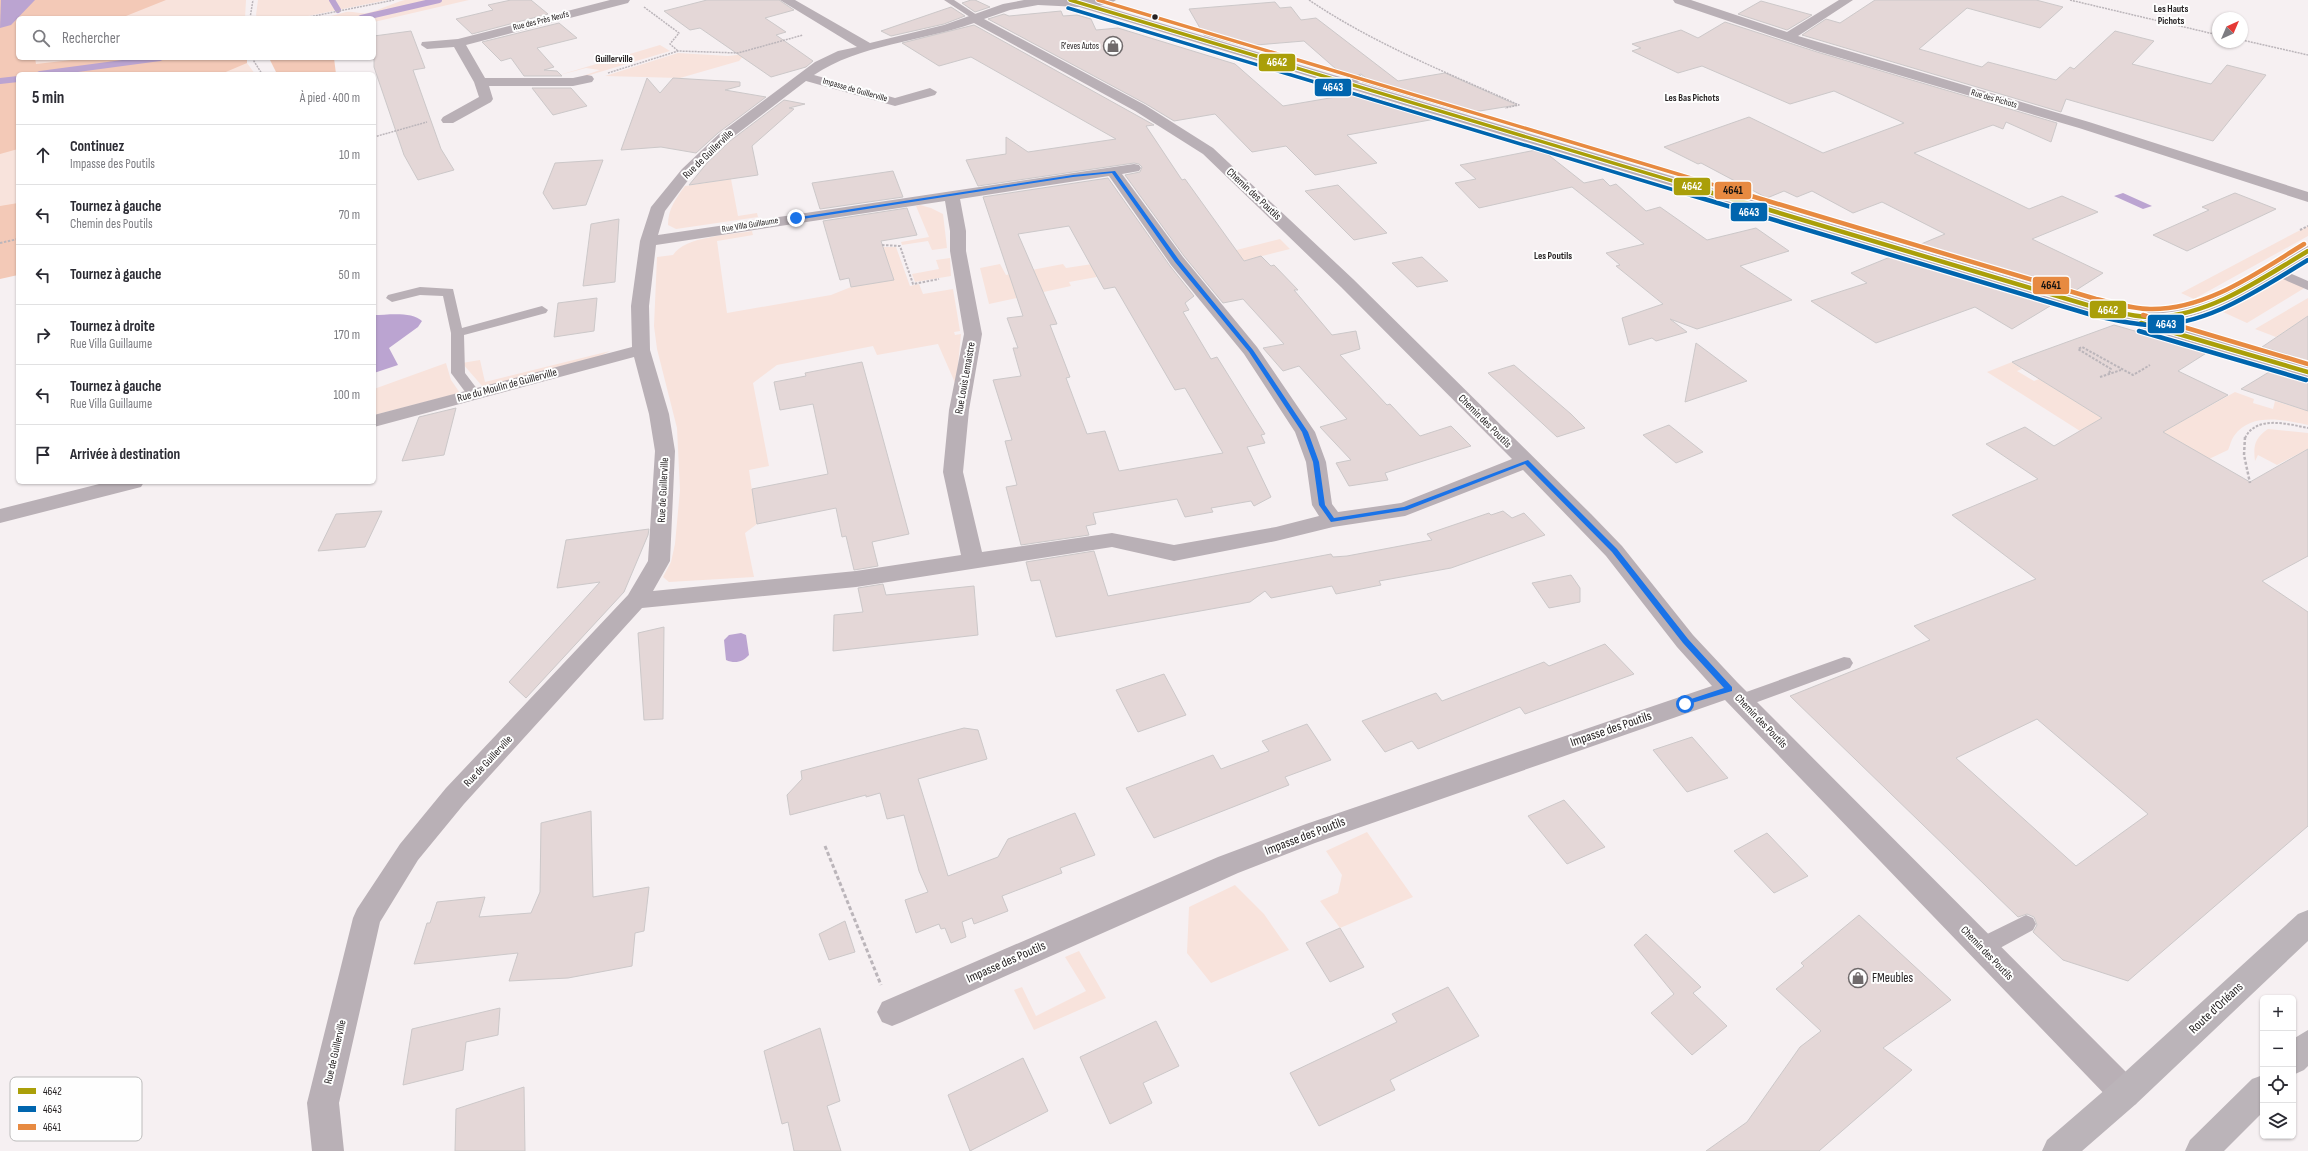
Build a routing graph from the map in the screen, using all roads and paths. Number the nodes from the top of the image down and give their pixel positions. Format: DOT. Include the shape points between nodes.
graph roads {
  1 [pos="253,0"];
  2 [pos="394,0"];
  3 [pos="624,0"];
  4 [pos="786,0"];
  5 [pos="948,0"];
  6 [pos="1110,0"];
  7 [pos="1309,0"];
  8 [pos="1679,0"];
  9 [pos="1847,0"];
  10 [pos="2070,0"];
  11 [pos="1074,1"];
  12 [pos="641,5"];
  13 [pos="250,16"];
  14 [pos="314,16"];
  15 [pos="976,17"];
  16 [pos="830,27"];
  17 [pos="2212,34"];
  18 [pos="1788,37"];
  19 [pos="2248,41"];
  20 [pos="458,42"];
  21 [pos="427,45"];
  22 [pos="869,48"];
  23 [pos="678,51"];
  24 [pos="2308,55"];
  25 [pos="253,60"];
  26 [pos="261,72"];
  27 [pos="804,76"];
  28 [pos="587,79"];
  29 [pos="481,82"];
  30 [pos="930,92"];
  31 [pos="1498,109"];
  32 [pos="448,120"];
  33 [pos="376,136"];
  34 [pos="1134,168"];
  35 [pos="1113,172"];
  36 [pos="952,195"];
  37 [pos="2308,197"];
  38 [pos="16,239"];
  39 [pos="648,241"];
  40 [pos="0,243"];
  41 [pos="882,245"];
  42 [pos="2308,251"];
  43 [pos="2273,270"];
  44 [pos="963,275"];
  45 [pos="2308,286"];
  46 [pos="392,298"];
  47 [pos="2094,307"];
  48 [pos="2204,308"];
  49 [pos="542,310"];
  50 [pos="457,333"];
  51 [pos="640,350"];
  52 [pos="2150,365"];
  53 [pos="2122,370"];
  54 [pos="2308,371"];
  55 [pos="2109,373"];
  56 [pos="2100,377"];
  57 [pos="474,394"];
  58 [pos="376,420"];
  59 [pos="2308,428"];
  60 [pos="1526,462"];
  61 [pos="2250,482"];
  62 [pos="126,484"];
  63 [pos="0,516"];
  64 [pos="1333,520"];
  65 [pos="973,561"];
  66 [pos="636,601"];
  67 [pos="1844,663"];
  68 [pos="1735,695"];
  69 [pos="825,846"];
  70 [pos="2308,923"];
  71 [pos="2026,924"];
  72 [pos="1982,948"];
  73 [pos="892,1012"];
  74 [pos="2308,1045"];
  75 [pos="2296,1057"];
  76 [pos="2125,1093"];
  77 [pos="2260,1093"];
  78 [pos="328,1151"];
  79 [pos="2058,1151"];
  80 [pos="2201,1151"];
  1 -- 13 [label="path"];
  2 -- 14 [label="path"];
  3 -- 20 [label="street, Rue des Près Neufs"];
  4 -- 16 [label="street"];
  5 -- 15 [label="lane, Chemin des Poutils"];
  6 -- 11 [label="street"];
  7 -- 31 [label="path" via="1334,17 1411,56 1518,105"];
  8 -- 18 [label="street, Rue des Pichots"];
  9 -- 18 [label="street"];
  10 -- 17 [label="path"];
  11 -- 15 [label="street, Rue de Guillerville" via="1038,1"];
  11 -- 47 [label="main road" via="1360,82"];
  12 -- 23 [label="path" via="679,33 670,44"];
  15 -- 22 [label="street, Rue de Guillerville" via="948,28"];
  15 -- 60 [label="street, Chemin des Poutils" via="981,23 1140,108 1208,151 1347,283"];
  16 -- 22 [label="street"];
  16 -- 23 [label="path" via="738,53"];
  18 -- 37 [label="street, Rue des Pichots" via="2091,127"];
  19 -- 24 [label="path"];
  20 -- 21 [label="street, Rue des Près Neufs"];
  20 -- 29 [label="street"];
  22 -- 27 [label="street, Rue de Guillerville" via="843,54"];
  23 -- 28 [label="path"];
  25 -- 26 [label="path"];
  27 -- 30 [label="street, Impasse de Guillerville" via="895,102"];
  27 -- 39 [label="street, Rue de Guillerville" via="724,137 687,172 657,210"];
  28 -- 29 [label="street" via="573,82"];
  29 -- 32 [label="street" via="486,98"];
  32 -- 33 [label="path" via="436,120"];
  34 -- 35 [label="street, Rue Villa Guillaume"];
  35 -- 36 [label="street, Rue Villa Guillaume"];
  35 -- 64 [label="street" via="1177,261 1251,351 1305,432 1316,462 1322,505"];
  36 -- 39 [label="street, Rue Villa Guillaume"];
  36 -- 44 [label="street, Rue Louis Lemaistre"];
  38 -- 40 [label="path"];
  39 -- 51 [label="street, Rue de Guillerville" via="640,306"];
  41 -- 44 [label="path" via="900,246 913,284"];
  42 -- 43 [label="main road"];
  43 -- 45 [label="lane"];
  43 -- 48 [label="main road"];
  44 -- 65 [label="street, Rue Louis Lemaistre" via="973,334 959,410 953,472"];
  46 -- 50 [label="lane" via="420,291 449,292"];
  47 -- 48 [label="main road" via="2158,317 2174,316"];
  47 -- 54 [label="main road" via="2204,342"];
  48 -- 54 [label="main road" via="2202,317 2206,325 2225,341"];
  49 -- 50 [label="lane"];
  50 -- 57 [label="lane" via="458,373"];
  51 -- 57 [label="street, Rue du Moulin de Guillerville"];
  51 -- 66 [label="street, Rue de Guillerville" via="659,414 665,451 659,562"];
  52 -- 53 [label="path" via="2133,375"];
  53 -- 55 [label="path"];
  53 -- 55 [label="path" via="2082,348 2078,350 2111,369"];
  55 -- 56 [label="path"];
  57 -- 58 [label="street, Rue du Moulin de Guillerville"];
  59 -- 61 [label="path" via="2261,424 2249,431 2244,440"];
  60 -- 64 [label="street" via="1405,509"];
  60 -- 68 [label="street, Chemin des Poutils" via="1614,551 1685,641"];
  62 -- 63 [label="street"];
  64 -- 65 [label="street" via="1276,534 1174,553 1112,540"];
  65 -- 66 [label="street" via="856,579"];
  66 -- 78 [label="street, Rue de Guillerville" via="455,796 409,852 367,918 323,1103"];
  67 -- 68 [label="lane"];
  68 -- 72 [label="street, Chemin des Poutils"];
  68 -- 73 [label="street, Impasse des Poutils" via="1350,819 1228,865"];
  69 -- 73 [label="path"];
  70 -- 76 [label="main road, Route d'Orléans"];
  71 -- 72 [label="lane"];
  72 -- 76 [label="street, Chemin des Poutils"];
  74 -- 75 [label="main road"];
  76 -- 79 [label="main road, Route d'Orléans"];
  77 -- 80 [label="main road"];
}
